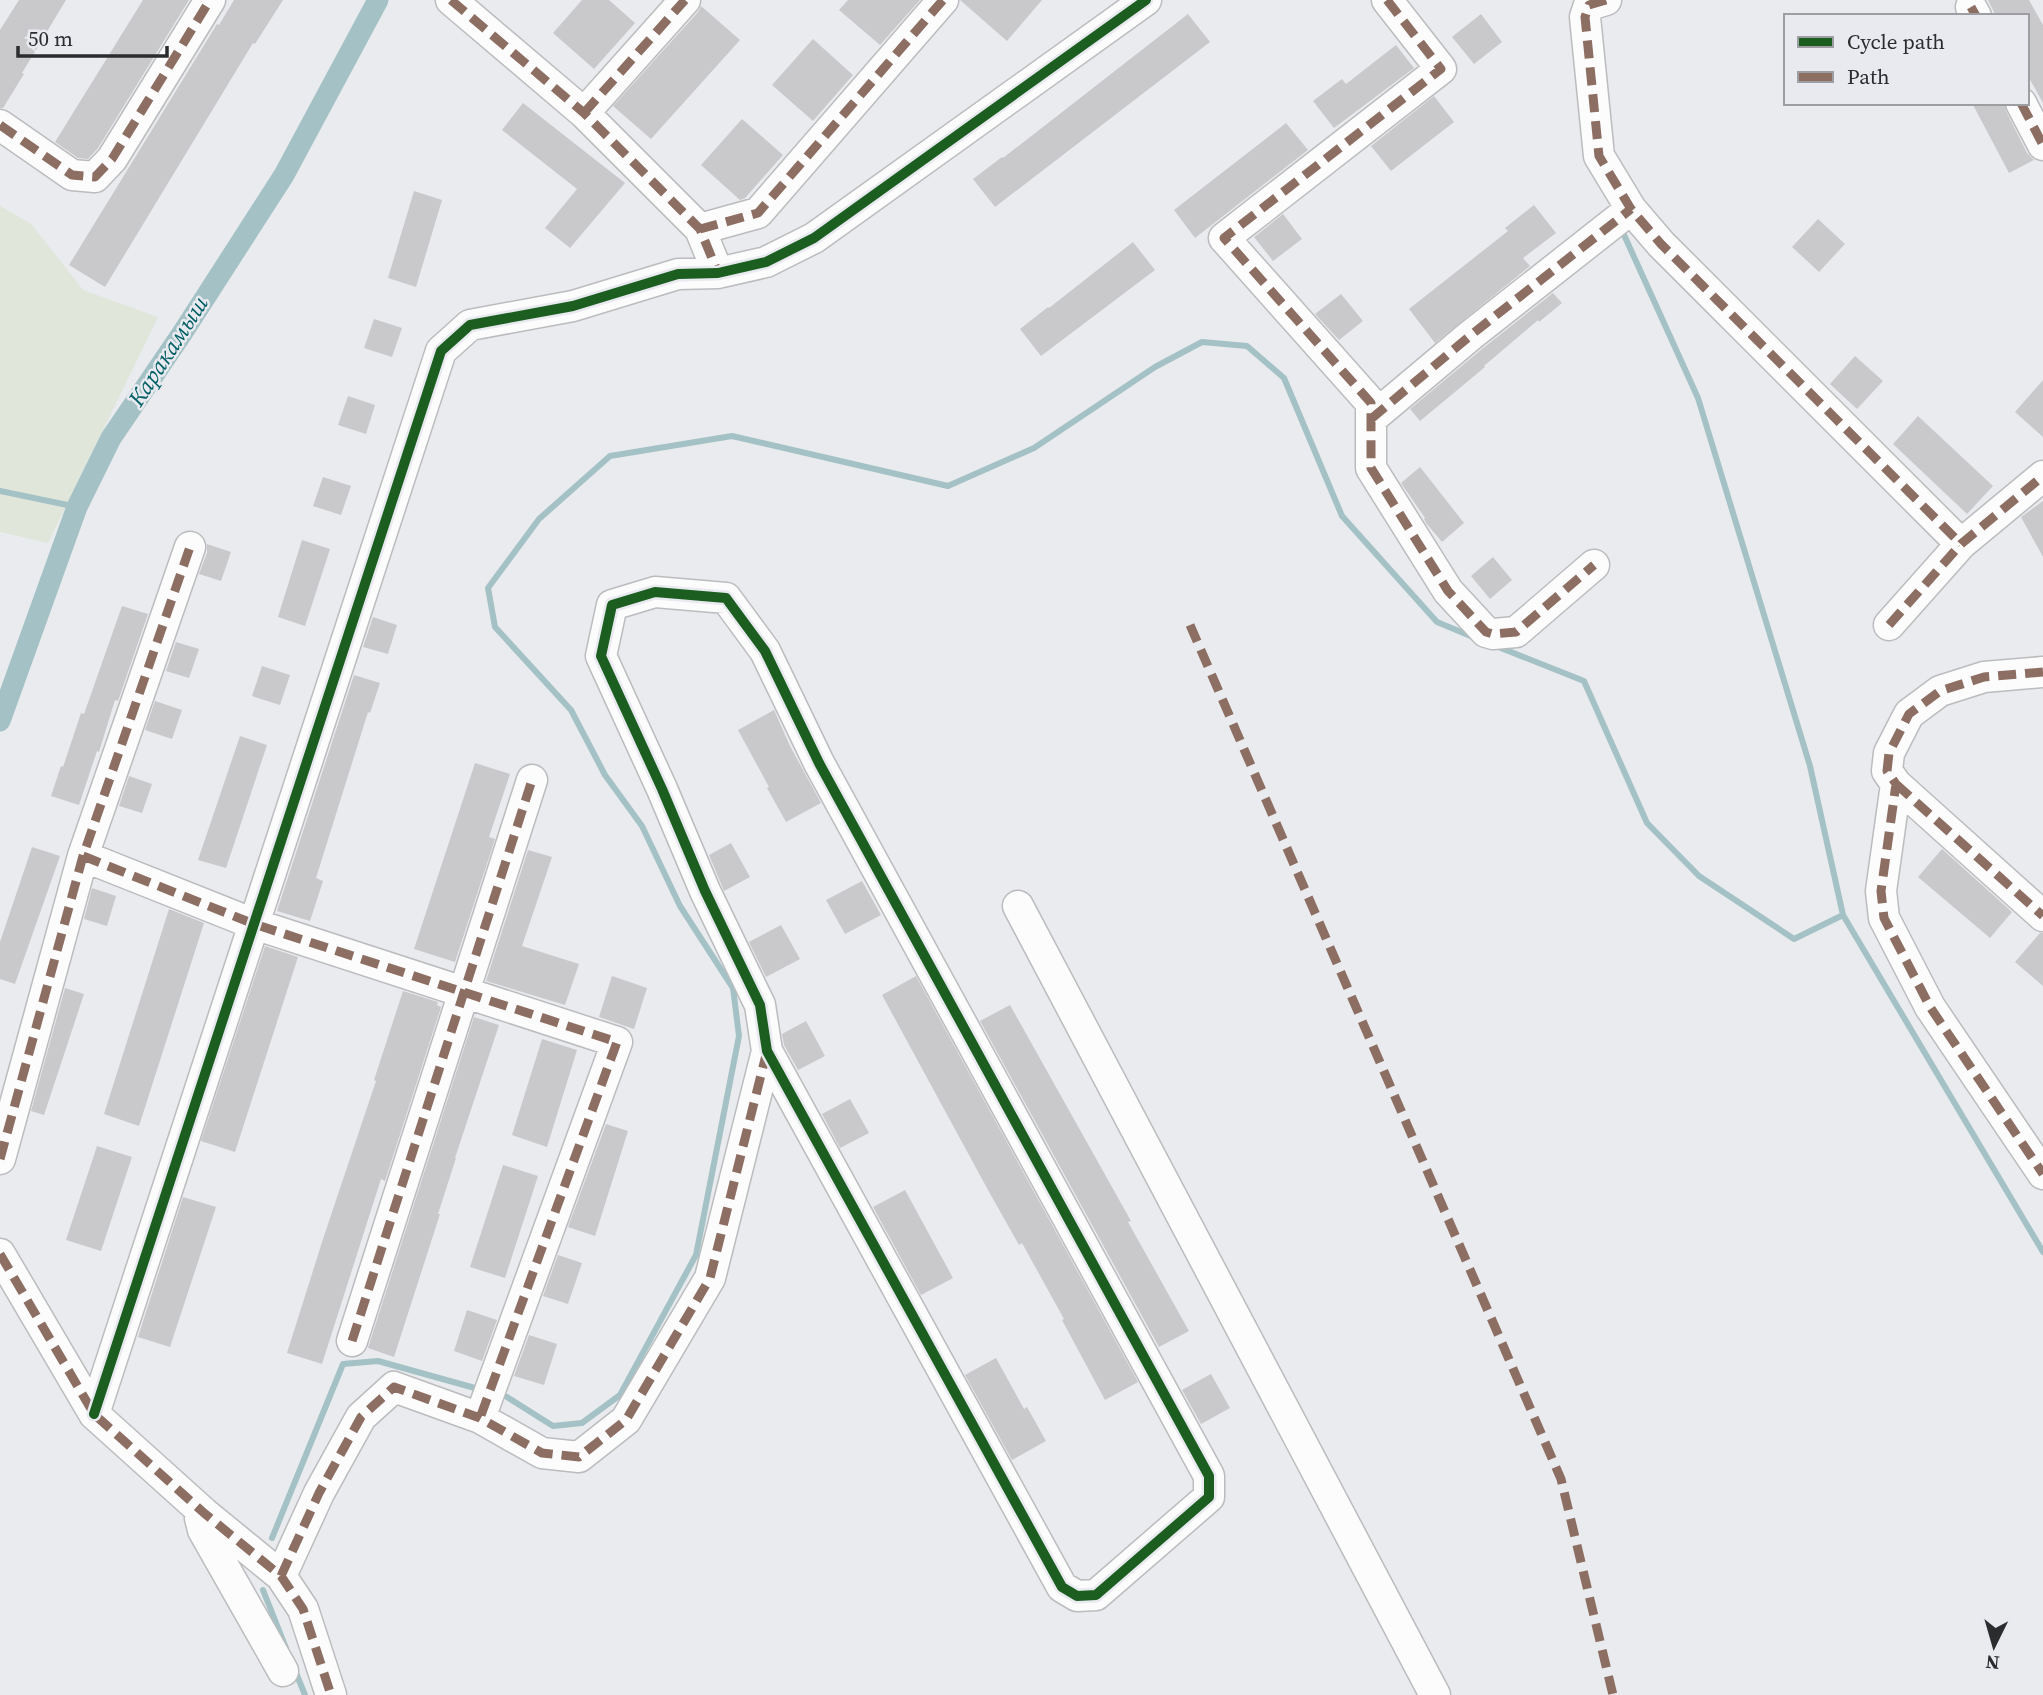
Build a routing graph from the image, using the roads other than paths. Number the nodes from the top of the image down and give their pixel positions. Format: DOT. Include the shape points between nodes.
graph roads {
  1 [pos="210,0"];
  2 [pos="451,0"];
  3 [pos="685,0"];
  4 [pos="943,0"];
  5 [pos="1146,0"];
  6 [pos="1387,0"];
  7 [pos="1594,2"];
  8 [pos="2022,105"];
  9 [pos="584,113"];
  10 [pos="0,125"];
  11 [pos="2043,145"];
  12 [pos="1632,209"];
  13 [pos="700,229"];
  14 [pos="718,273"];
  15 [pos="1371,419"];
  16 [pos="2043,476"];
  17 [pos="1961,544"];
  18 [pos="190,547"];
  19 [pos="1594,565"];
  20 [pos="1889,625"];
  21 [pos="2043,672"];
  22 [pos="532,780"];
  23 [pos="1896,784"];
  24 [pos="83,856"];
  25 [pos="1018,906"];
  26 [pos="2043,916"];
  27 [pos="254,924"];
  28 [pos="464,993"];
  29 [pos="766,1051"];
  30 [pos="0,1159"];
  31 [pos="2043,1174"];
  32 [pos="0,1254"];
  33 [pos="352,1341"];
  34 [pos="94,1414"];
  35 [pos="480,1418"];
  36 [pos="204,1513"];
  37 [pos="281,1576"];
  38 [pos="283,1671"];
  39 [pos="331,1695"];
  40 [pos="1435,1695"];
  1 -- 10 [label="street" via="112,159 95,177 72,175"];
  2 -- 9 [label="street"];
  3 -- 9 [label="street"];
  4 -- 13 [label="street" via="758,213"];
  5 -- 14 [label="street" via="814,238 766,262"];
  6 -- 15 [label="street" via="1441,69 1224,238 1371,403"];
  7 -- 12 [label="street" via="1585,18 1599,156"];
  8 -- 11 [label="street"];
  9 -- 13 [label="street"];
  12 -- 15 [label="street"];
  12 -- 17 [label="street" via="1671,254"];
  13 -- 14 [label="street"];
  14 -- 27 [label="street" via="678,274 573,306 470,325 441,351"];
  15 -- 19 [label="street" via="1371,468 1448,591 1486,632 1516,632"];
  16 -- 17 [label="street"];
  17 -- 20 [label="street"];
  18 -- 24 [label="street"];
  21 -- 23 [label="street" via="1984,677 1940,691 1909,714 1889,753 1887,771"];
  22 -- 28 [label="street"];
  23 -- 26 [label="street"];
  23 -- 31 [label="street" via="1881,891 1884,918 1930,1007"];
  24 -- 27 [label="street"];
  24 -- 30 [label="street"];
  25 -- 40 [label="street"];
  27 -- 28 [label="street"];
  27 -- 34 [label="street"];
  28 -- 33 [label="street"];
  28 -- 35 [label="street" via="617,1042"];
  29 -- 29 [label="street" via="760,1005 601,656 612,605 654,592 726,598 765,651 819,763 1209,1476 1209,1497 1096,1595 1077,1596 1062,1587"];
  29 -- 35 [label="street" via="710,1278 626,1420 579,1457 542,1453"];
  32 -- 34 [label="street"];
  34 -- 36 [label="street"];
  35 -- 37 [label="street" via="394,1387 361,1417"];
  36 -- 37 [label="street"];
  36 -- 38 [label="street" via="200,1518 203,1530"];
  37 -- 39 [label="street" via="303,1609"];
}
